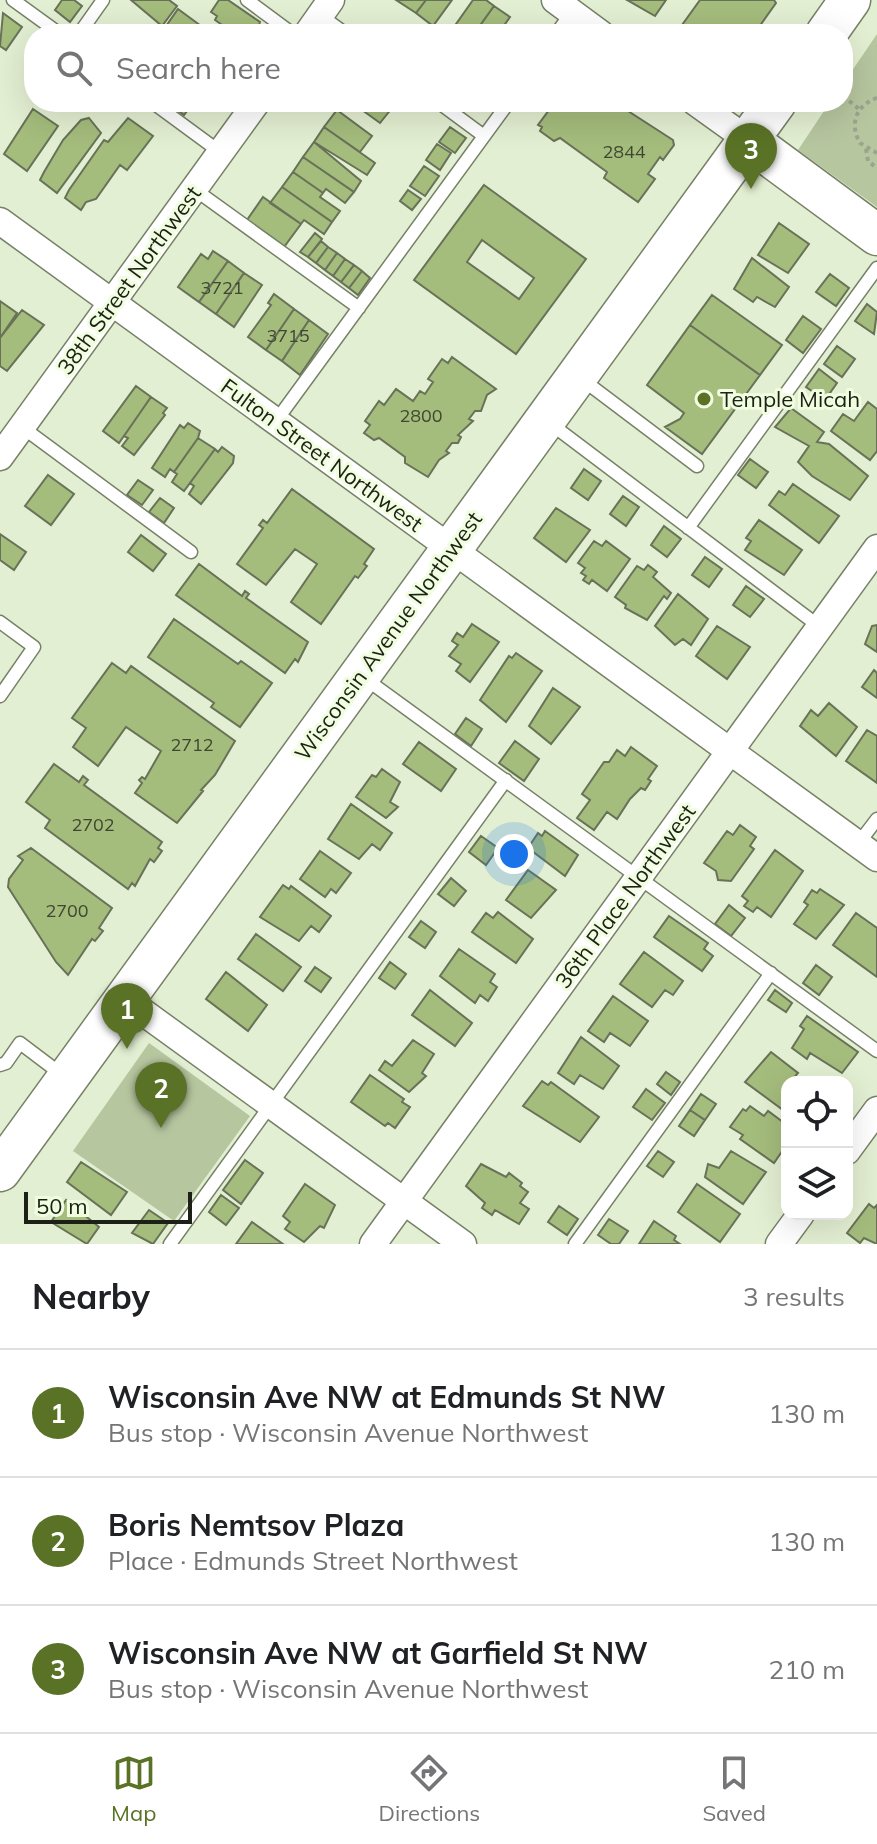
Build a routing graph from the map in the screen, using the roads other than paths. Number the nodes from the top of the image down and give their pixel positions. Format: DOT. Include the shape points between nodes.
graph roads {
  1 [pos="13,0"];
  2 [pos="103,0"];
  3 [pos="247,0"];
  4 [pos="850,0"];
  5 [pos="563,6"];
  6 [pos="46,24"];
  7 [pos="86,24"];
  8 [pos="279,24"];
  9 [pos="587,24"];
  10 [pos="833,24"];
  11 [pos="166,112"];
  12 [pos="250,112"];
  13 [pos="452,112"];
  14 [pos="502,112"];
  15 [pos="709,112"];
  16 [pos="769,112"];
  17 [pos="484,136"];
  18 [pos="748,140"];
  19 [pos="221,153"];
  20 [pos="194,189"];
  21 [pos="0,221"];
  22 [pos="877,235"];
  23 [pos="877,268"];
  24 [pos="112,302"];
  25 [pos="359,308"];
  26 [pos="577,376"];
  27 [pos="545,420"];
  28 [pos="276,421"];
  29 [pos="22,427"];
  30 [pos="2,451"];
  31 [pos="697,466"];
  32 [pos="688,528"];
  33 [pos="877,548"];
  34 [pos="452,549"];
  35 [pos="191,552"];
  36 [pos="0,622"];
  37 [pos="820,627"];
  38 [pos="361,675"];
  39 [pos="0,696"];
  40 [pos="731,752"];
  41 [pos="506,780"];
  42 [pos="877,819"];
  43 [pos="868,851"];
  44 [pos="638,876"];
  45 [pos="771,973"];
  46 [pos="125,999"];
  47 [pos="877,1051"];
  48 [pos="0,1065"];
  49 [pos="67,1079"];
  50 [pos="270,1104"];
  51 [pos="877,1110"];
  52 [pos="849,1148"];
  53 [pos="0,1171"];
  54 [pos="404,1201"];
  55 [pos="797,1220"];
  56 [pos="170,1244"];
  57 [pos="373,1244"];
  58 [pos="463,1244"];
  59 [pos="575,1244"];
  60 [pos="779,1244"];
  1 -- 6 [label="lane"];
  2 -- 7 [label="lane"];
  3 -- 8 [label="lane"];
  4 -- 10 [label="main road"];
  5 -- 9 [label="street"];
  11 -- 19 [label="lane"];
  12 -- 19 [label="street, 38th Street Northwest"];
  13 -- 17 [label="lane"];
  14 -- 17 [label="lane"];
  15 -- 18 [label="street"];
  16 -- 18 [label="main road, Wisconsin Avenue Northwest"];
  17 -- 25 [label="lane"];
  18 -- 22 [label="main road"];
  18 -- 26 [label="main road, Wisconsin Avenue Northwest"];
  19 -- 20 [label="street, 38th Street Northwest"];
  20 -- 24 [label="street, 38th Street Northwest"];
  20 -- 25 [label="lane"];
  21 -- 24 [label="street, Fulton Street Northwest"];
  23 -- 32 [label="lane"];
  24 -- 28 [label="street, Fulton Street Northwest"];
  24 -- 29 [label="street, 38th Street Northwest"];
  25 -- 28 [label="lane"];
  26 -- 27 [label="main road, Wisconsin Avenue Northwest"];
  26 -- 31 [label="lane"];
  27 -- 32 [label="lane"];
  27 -- 34 [label="main road, Wisconsin Avenue Northwest"];
  28 -- 34 [label="street, Fulton Street Northwest"];
  29 -- 30 [label="street, 38th Street Northwest"];
  29 -- 35 [label="lane"];
  32 -- 37 [label="lane"];
  33 -- 37 [label="street, 36th Place Northwest"];
  34 -- 38 [label="main road, Wisconsin Avenue Northwest"];
  34 -- 40 [label="street, Fulton Street Northwest"];
  36 -- 39 [label="lane" via="34,647"];
  37 -- 40 [label="street, 36th Place Northwest"];
  38 -- 41 [label="lane"];
  38 -- 46 [label="main road, Wisconsin Avenue Northwest"];
  40 -- 43 [label="street, Fulton Street Northwest"];
  40 -- 44 [label="street, 36th Place Northwest"];
  41 -- 44 [label="lane"];
  41 -- 50 [label="lane"];
  42 -- 43 [label="lane"];
  44 -- 45 [label="lane"];
  44 -- 54 [label="street, 36th Place Northwest"];
  45 -- 47 [label="lane"];
  45 -- 59 [label="lane"];
  46 -- 49 [label="main road, Wisconsin Avenue Northwest"];
  46 -- 50 [label="street"];
  48 -- 49 [label="lane" via="20,1043"];
  49 -- 53 [label="main road, Wisconsin Avenue Northwest"];
  50 -- 54 [label="street"];
  50 -- 56 [label="lane"];
  51 -- 52 [label="street"];
  54 -- 57 [label="street, 36th Place Northwest"];
  54 -- 58 [label="street"];
  55 -- 60 [label="street"];
}
